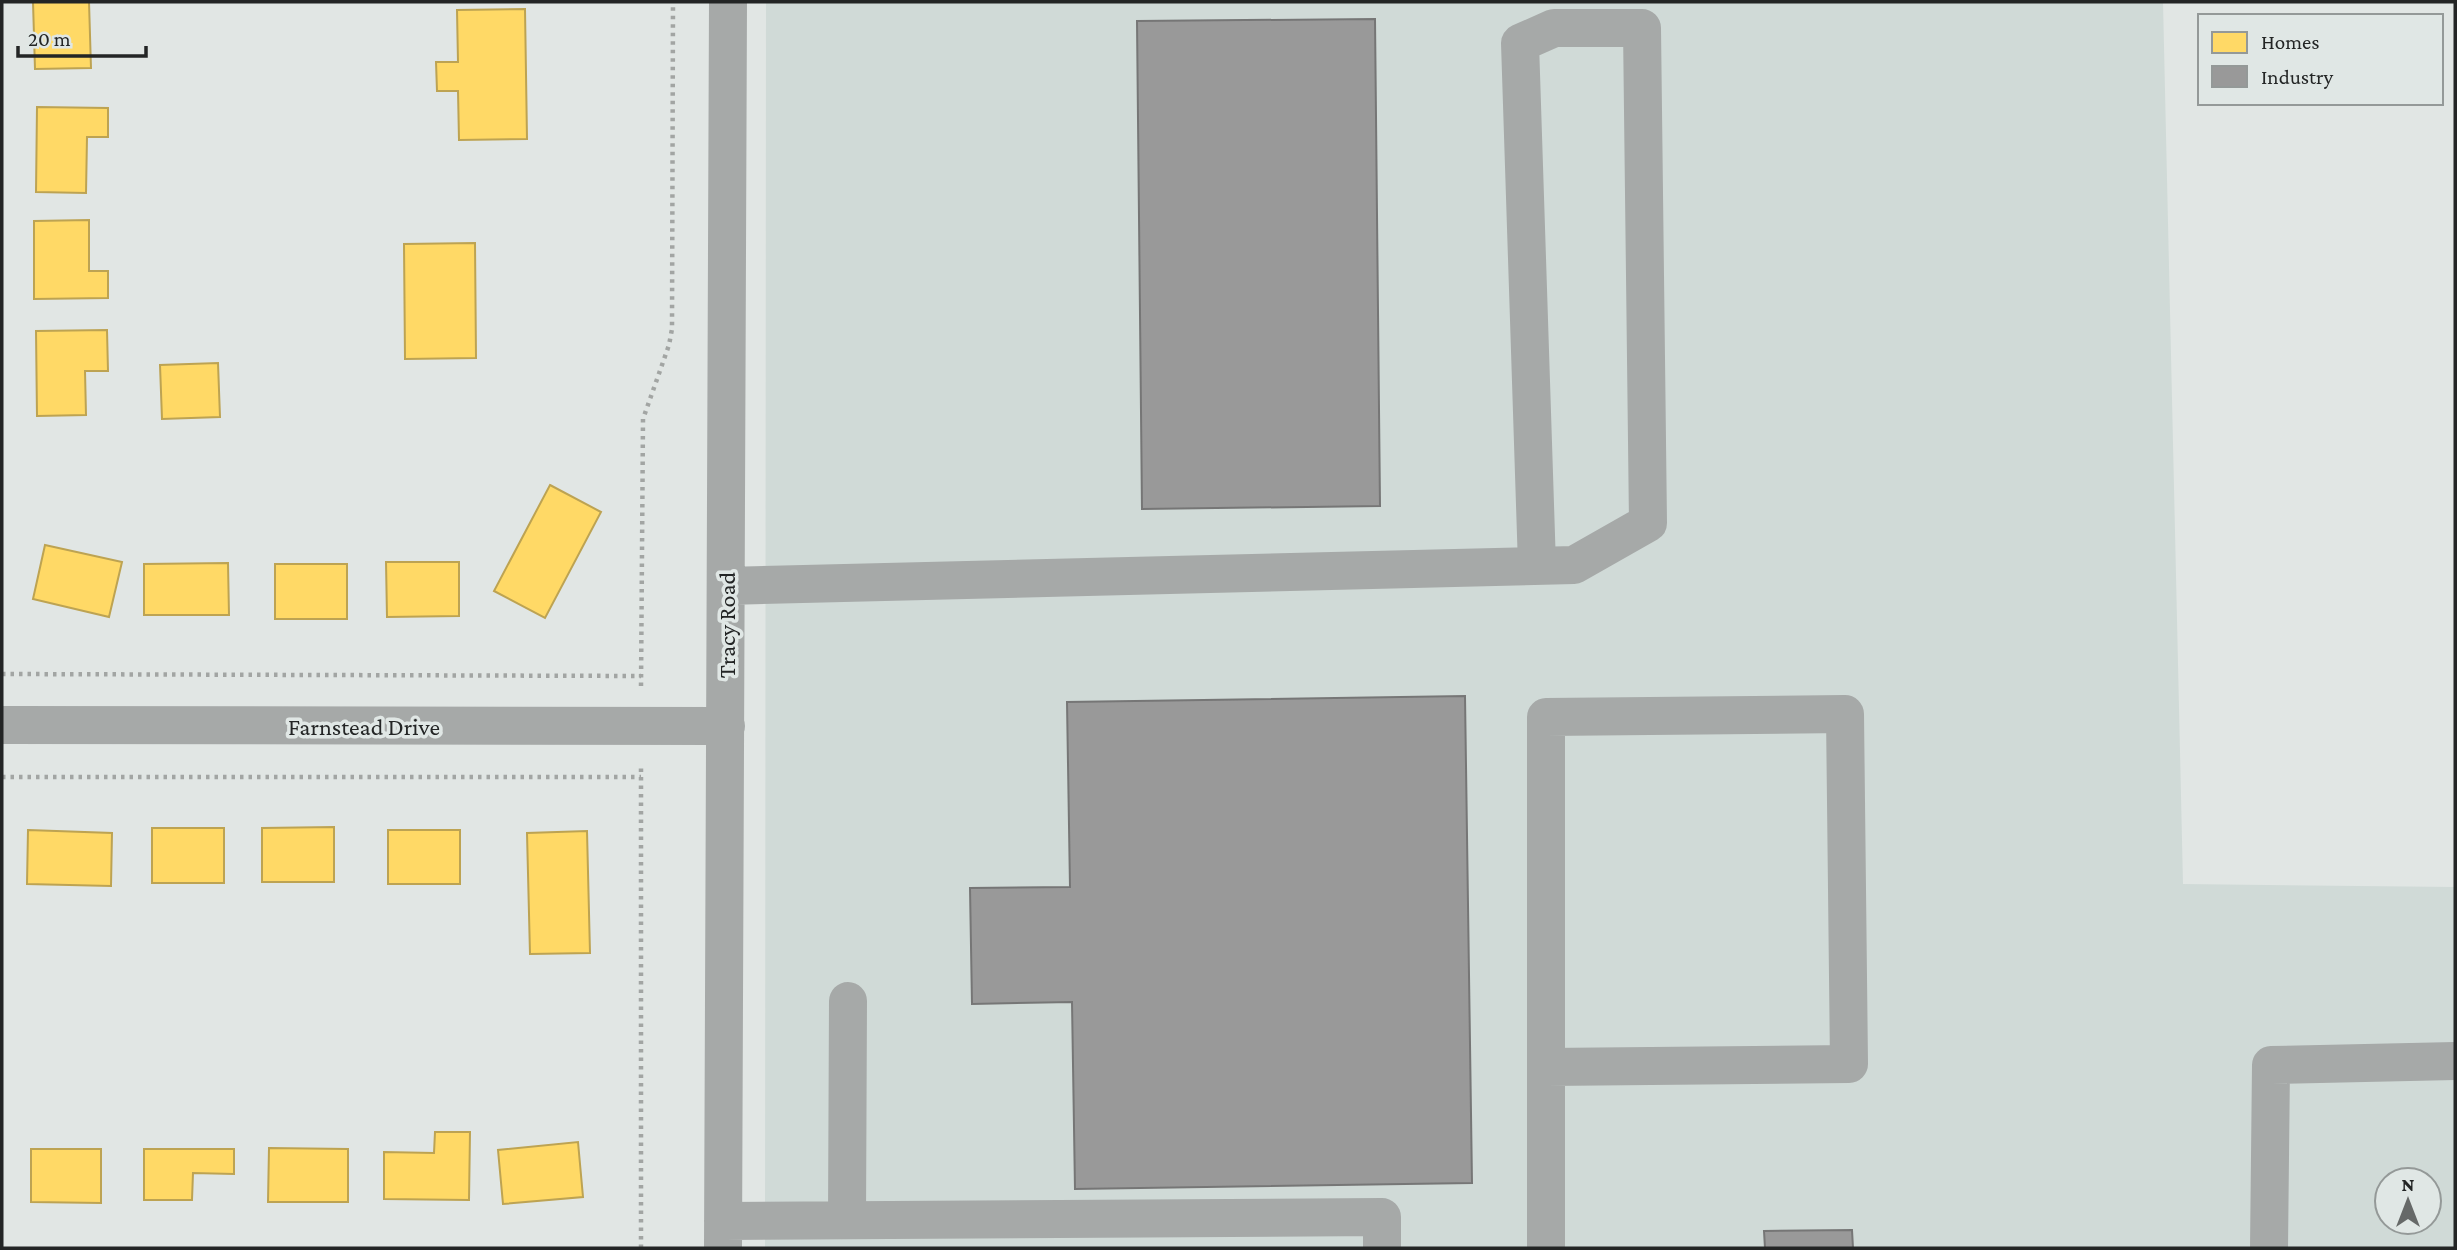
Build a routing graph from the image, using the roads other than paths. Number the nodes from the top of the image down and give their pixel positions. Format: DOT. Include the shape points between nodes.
graph roads {
  1 [pos="728,2"];
  2 [pos="1537,566"];
  3 [pos="726,586"];
  4 [pos="2,725"];
  5 [pos="726,726"];
  6 [pos="848,1001"];
  7 [pos="2455,1061"];
  8 [pos="1547,1067"];
  9 [pos="847,1220"];
  10 [pos="723,1235"];
  11 [pos="1382,1248"];
  12 [pos="1546,1248"];
  13 [pos="2269,1248"];
  1 -- 3 [label="street, Tracy Road"];
  2 -- 2 [label="street" via="1574,565 1648,523 1642,28 1554,28 1520,43"];
  2 -- 3 [label="street"];
  3 -- 5 [label="street, Tracy Road"];
  4 -- 5 [label="street, Farnstead Drive"];
  5 -- 10 [label="street, Tracy Road"];
  6 -- 9 [label="street"];
  7 -- 13 [label="street" via="2271,1065"];
  8 -- 8 [label="street" via="1546,717 1845,714 1849,1064"];
  8 -- 12 [label="street"];
  9 -- 10 [label="street"];
  9 -- 11 [label="street" via="1382,1217"];
}
